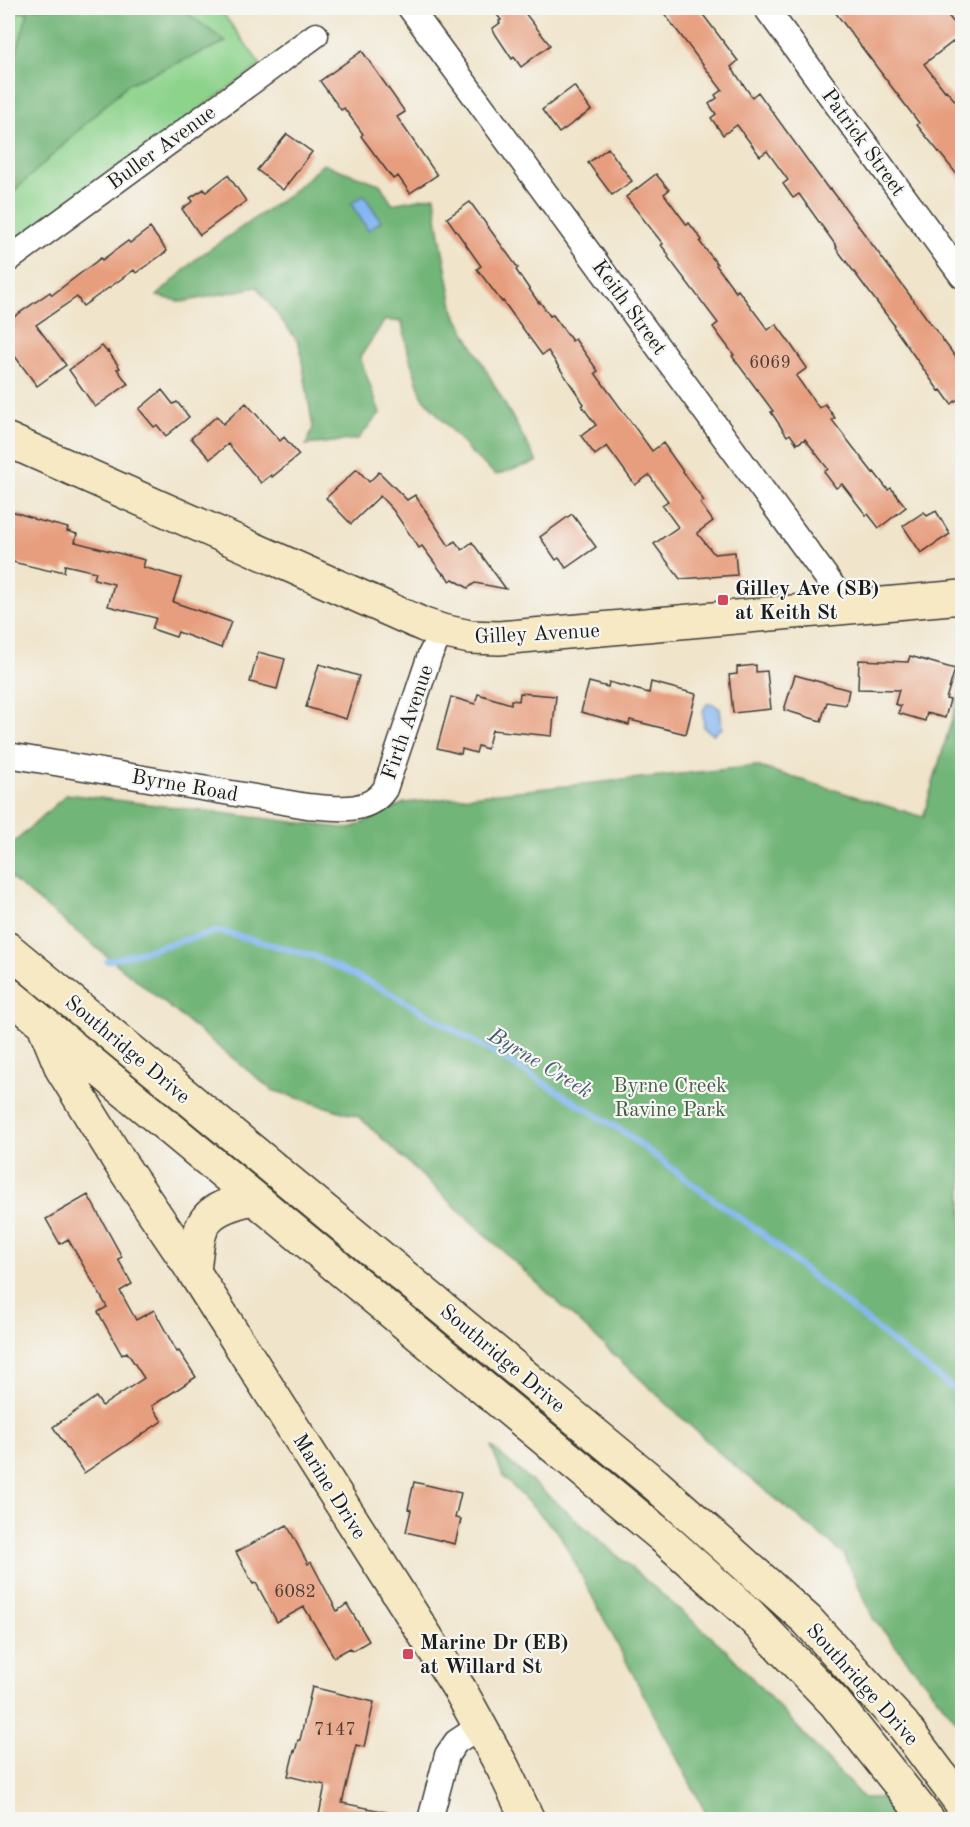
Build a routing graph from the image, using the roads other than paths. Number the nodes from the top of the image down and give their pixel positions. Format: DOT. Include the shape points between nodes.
graph roads {
  1 [pos="411,8"];
  2 [pos="766,8"];
  3 [pos="316,35"];
  4 [pos="8,260"];
  5 [pos="963,276"];
  6 [pos="8,440"];
  7 [pos="963,597"];
  8 [pos="849,608"];
  9 [pos="442,631"];
  10 [pos="8,756"];
  11 [pos="363,806"];
  12 [pos="8,949"];
  13 [pos="8,994"];
  14 [pos="44,1025"];
  15 [pos="253,1198"];
  16 [pos="194,1272"];
  17 [pos="480,1726"];
  18 [pos="963,1804"];
  19 [pos="430,1820"];
  20 [pos="528,1820"];
  21 [pos="928,1820"];
  1 -- 8 [label="street, Keith Street"];
  2 -- 5 [label="street, Patrick Street"];
  3 -- 4 [label="street, Buller Avenue"];
  6 -- 9 [label="main road, Gilley Avenue"];
  7 -- 8 [label="main road, Gilley Avenue"];
  8 -- 9 [label="main road, Gilley Avenue" via="499,638"];
  9 -- 11 [label="street, Firth Avenue" via="430,655 385,789"];
  10 -- 11 [label="street, Byrne Road" via="307,806"];
  12 -- 18 [label="main road, Southridge Drive" via="655,1484 807,1620 903,1725"];
  13 -- 14 [label="main road, Southridge Drive"];
  14 -- 15 [label="main road, Southridge Drive"];
  14 -- 16 [label="main road, Marine Drive" via="62,1069"];
  15 -- 16 [label="main road" via="218,1208 206,1220 198,1238"];
  15 -- 21 [label="main road, Southridge Drive" via="662,1536 747,1612 835,1703"];
  16 -- 17 [label="main road, Marine Drive"];
  17 -- 19 [label="street" via="456,1742 447,1755"];
  17 -- 20 [label="main road, Marine Drive"];
}
